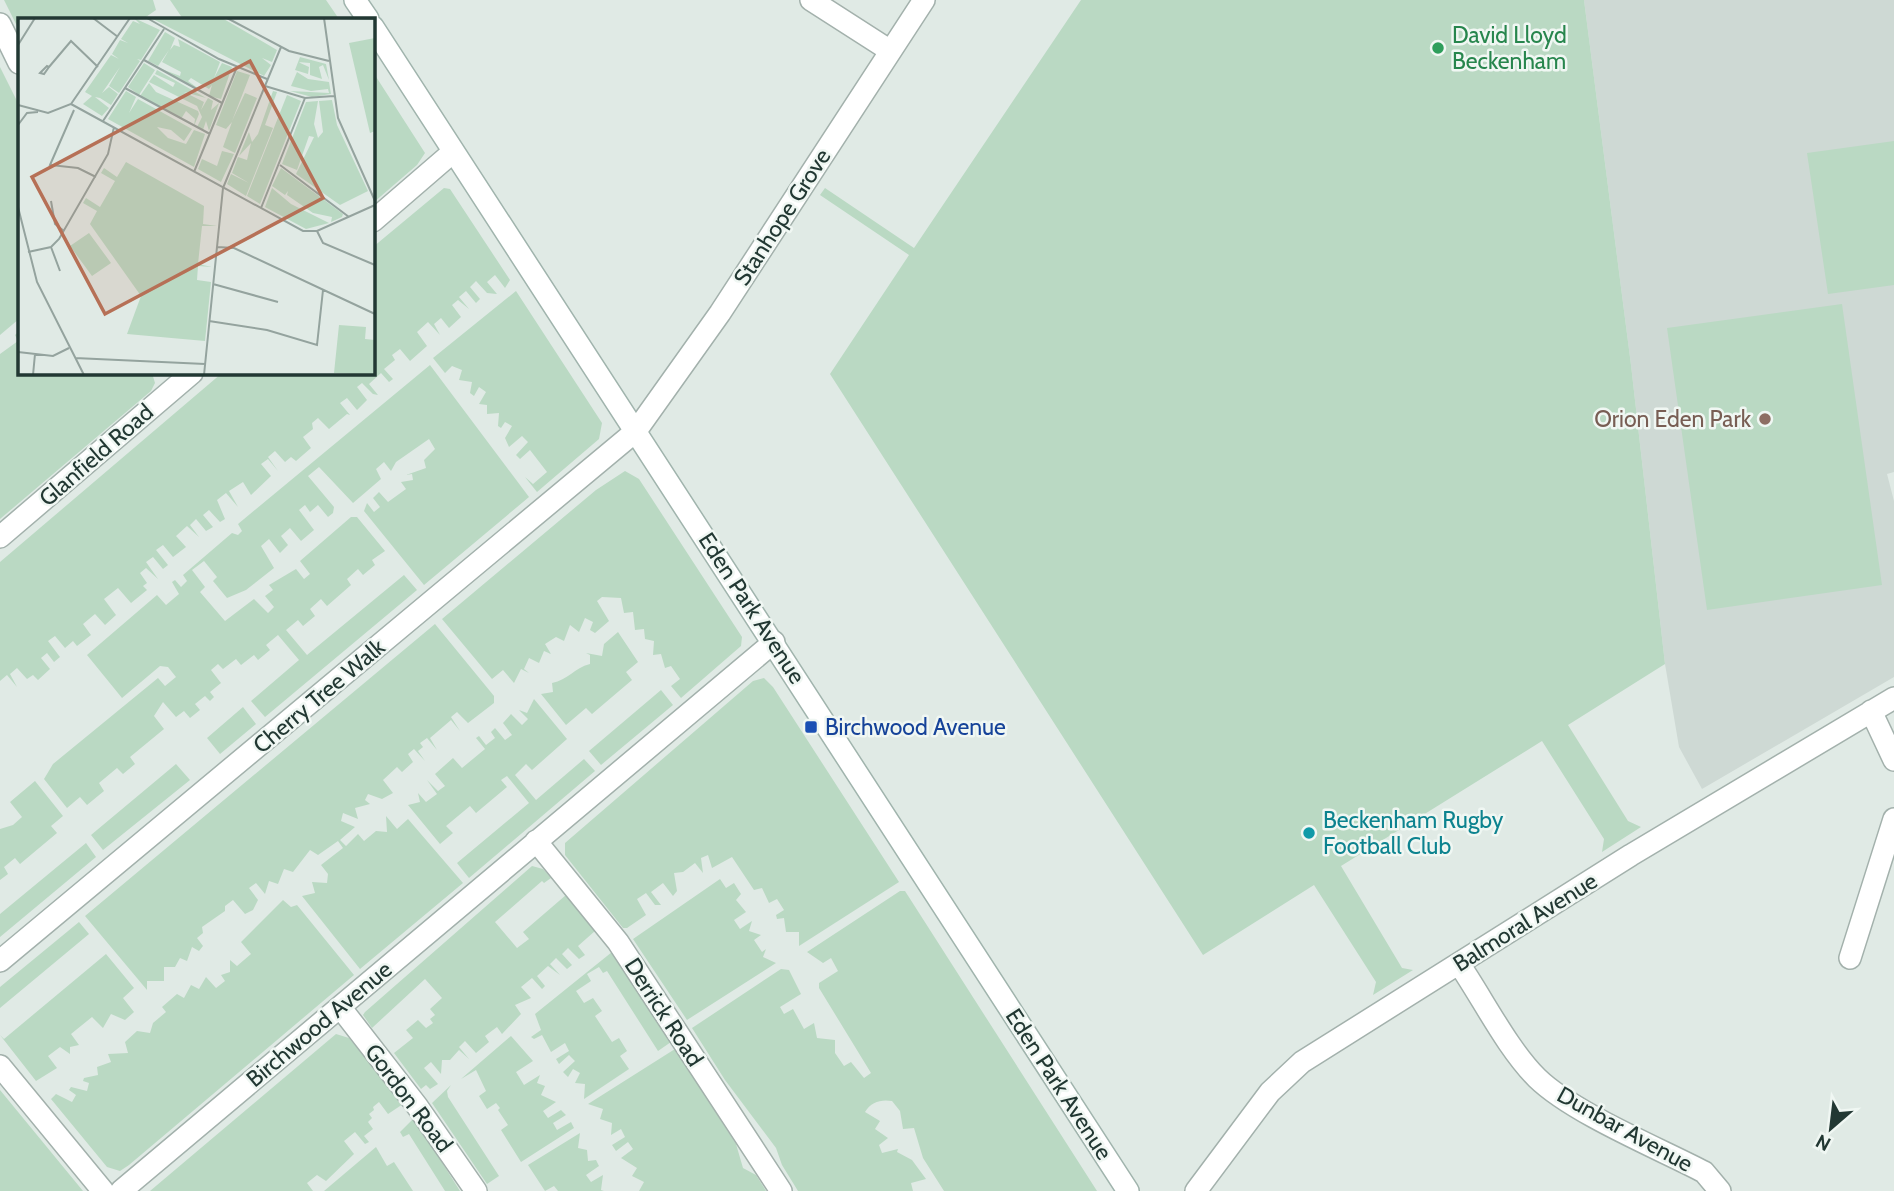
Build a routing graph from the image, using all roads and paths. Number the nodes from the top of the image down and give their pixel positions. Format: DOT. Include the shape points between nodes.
graph roads {
  1 [pos="355,0"];
  2 [pos="811,0"];
  3 [pos="924,0"];
  4 [pos="367,18"];
  5 [pos="0,24"];
  6 [pos="374,29"];
  7 [pos="889,50"];
  8 [pos="18,61"];
  9 [pos="453,152"];
  10 [pos="374,220"];
  11 [pos="179,377"];
  12 [pos="636,430"];
  13 [pos="0,537"];
  14 [pos="774,642"];
  15 [pos="1894,698"];
  16 [pos="1871,711"];
  17 [pos="1894,760"];
  18 [pos="1894,819"];
  19 [pos="536,841"];
  20 [pos="1850,958"];
  21 [pos="0,961"];
  22 [pos="1459,964"];
  23 [pos="340,1007"];
  24 [pos="0,1066"];
  25 [pos="103,1191"];
  26 [pos="121,1191"];
  27 [pos="476,1191"];
  28 [pos="781,1191"];
  29 [pos="1128,1191"];
  30 [pos="1196,1191"];
  31 [pos="1720,1191"];
  1 -- 4 [label="street"];
  2 -- 7 [label="street"];
  3 -- 7 [label="street, Stanhope Grove"];
  5 -- 8 [label="street"];
  6 -- 9 [label="street, Eden Park Avenue"];
  7 -- 12 [label="street, Stanhope Grove" via="720,313"];
  9 -- 10 [label="street"];
  9 -- 12 [label="street, Eden Park Avenue"];
  11 -- 13 [label="street, Glanfield Road"];
  12 -- 14 [label="street, Eden Park Avenue"];
  12 -- 21 [label="street, Cherry Tree Walk"];
  14 -- 19 [label="street, Birchwood Avenue"];
  14 -- 29 [label="street, Eden Park Avenue"];
  15 -- 16 [label="street, Balmoral Avenue"];
  16 -- 17 [label="street"];
  16 -- 22 [label="street, Balmoral Avenue"];
  18 -- 20 [label="street"];
  19 -- 23 [label="street, Birchwood Avenue"];
  19 -- 28 [label="street, Derrick Road" via="618,942"];
  22 -- 30 [label="street, Balmoral Avenue" via="1292,1070 1270,1092"];
  22 -- 31 [label="street, Dunbar Avenue" via="1545,1085 1704,1172"];
  23 -- 26 [label="street, Birchwood Avenue"];
  23 -- 27 [label="street, Gordon Road" via="417,1105"];
  24 -- 25 [label="street"];
}
